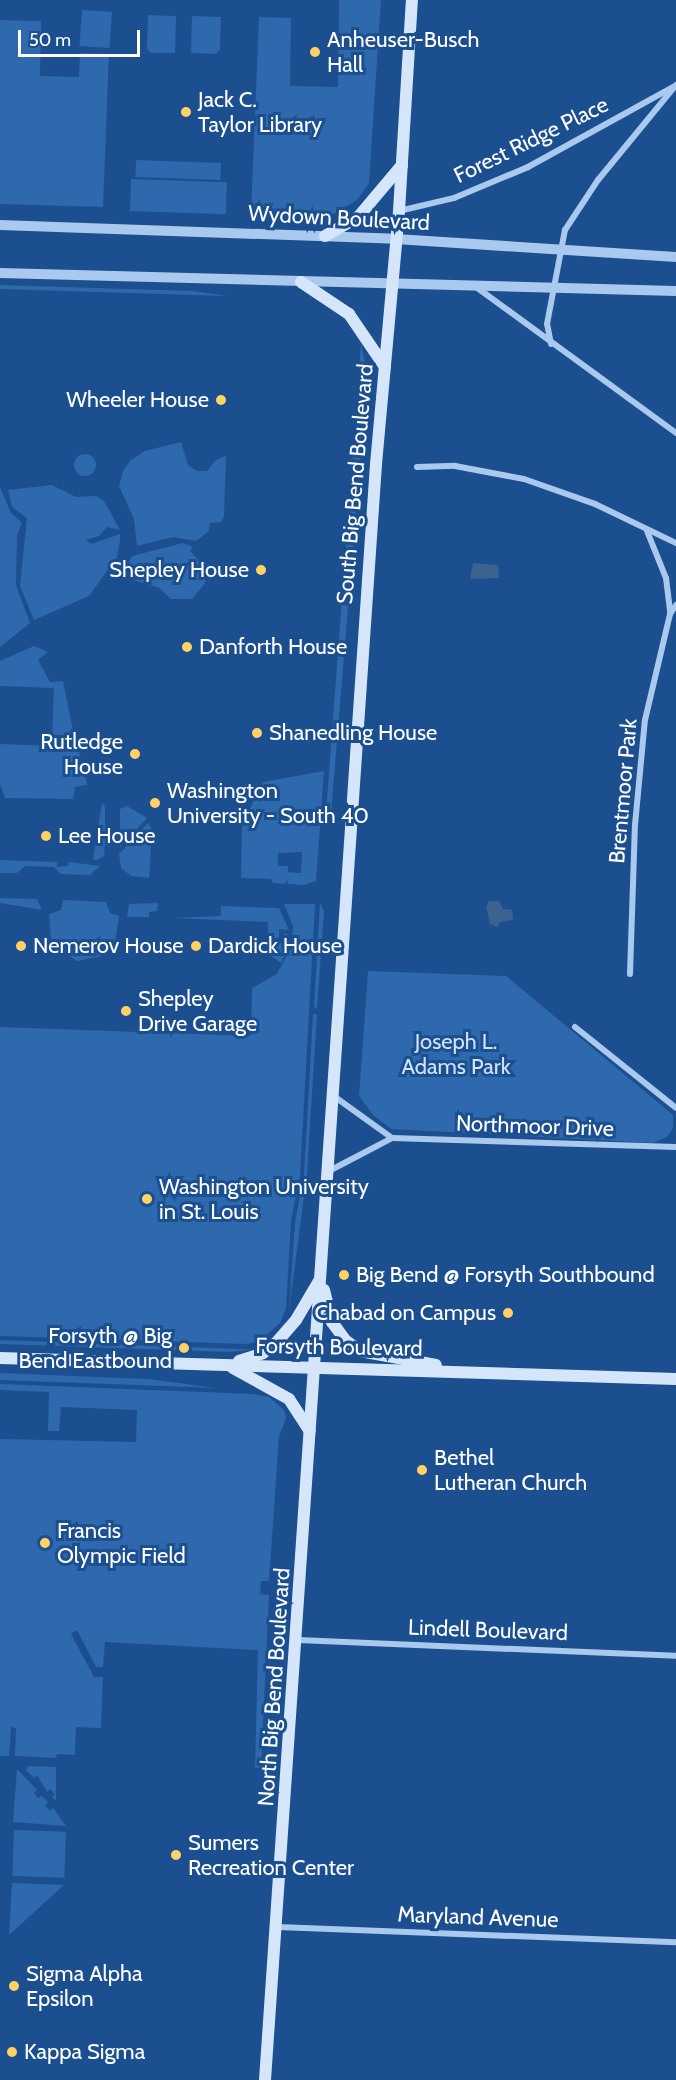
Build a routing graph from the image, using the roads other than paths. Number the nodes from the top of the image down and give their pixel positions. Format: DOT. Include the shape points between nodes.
graph roads {
  1 [pos="412,0"];
  2 [pos="674,86"];
  3 [pos="402,165"];
  4 [pos="399,211"];
  5 [pos="0,225"];
  6 [pos="325,236"];
  7 [pos="396,239"];
  8 [pos="558,251"];
  9 [pos="676,256"];
  10 [pos="0,273"];
  11 [pos="301,282"];
  12 [pos="393,285"];
  13 [pos="476,287"];
  14 [pos="553,288"];
  15 [pos="676,291"];
  16 [pos="551,344"];
  17 [pos="385,367"];
  18 [pos="676,433"];
  19 [pos="417,468"];
  20 [pos="647,530"];
  21 [pos="676,543"];
  22 [pos="676,605"];
  23 [pos="670,614"];
  24 [pos="630,974"];
  25 [pos="575,1027"];
  26 [pos="335,1098"];
  27 [pos="676,1108"];
  28 [pos="392,1138"];
  29 [pos="676,1147"];
  30 [pos="329,1171"];
  31 [pos="321,1277"];
  32 [pos="0,1358"];
  33 [pos="226,1365"];
  34 [pos="315,1368"];
  35 [pos="463,1370"];
  36 [pos="676,1379"];
  37 [pos="311,1432"];
  38 [pos="298,1640"];
  39 [pos="676,1656"];
  40 [pos="278,1927"];
  41 [pos="676,1942"];
  42 [pos="266,2080"];
  1 -- 3 [label="main road, South Big Bend Boulevard"];
  2 -- 4 [label="street, Forest Ridge Place" via="528,167 454,198"];
  2 -- 8 [label="street, Forest Ridge Place" via="598,180 572,217"];
  3 -- 4 [label="main road, South Big Bend Boulevard"];
  3 -- 6 [label="main road" via="359,216"];
  4 -- 7 [label="main road, South Big Bend Boulevard"];
  5 -- 6 [label="street, Wydown Boulevard"];
  6 -- 7 [label="street, Wydown Boulevard"];
  7 -- 8 [label="street, Wydown Boulevard"];
  7 -- 12 [label="main road, South Big Bend Boulevard"];
  8 -- 9 [label="street, Wydown Boulevard"];
  8 -- 14 [label="street, Forest Ridge Place"];
  10 -- 11 [label="street"];
  11 -- 12 [label="street"];
  11 -- 17 [label="main road" via="349,314"];
  12 -- 13 [label="street"];
  12 -- 17 [label="main road, South Big Bend Boulevard"];
  13 -- 14 [label="street"];
  13 -- 16 [label="street"];
  14 -- 15 [label="street"];
  14 -- 16 [label="street" via="547,324"];
  16 -- 18 [label="street"];
  17 -- 26 [label="main road, South Big Bend Boulevard"];
  19 -- 20 [label="street" via="455,466 524,479 595,504"];
  20 -- 21 [label="street"];
  20 -- 23 [label="street, Brentmoor Park" via="666,578"];
  22 -- 23 [label="street, Brentmoor Park"];
  23 -- 24 [label="street, Brentmoor Park" via="645,720 635,825"];
  25 -- 27 [label="street"];
  26 -- 28 [label="street"];
  26 -- 30 [label="main road, South Big Bend Boulevard"];
  28 -- 29 [label="street, Northmoor Drive"];
  28 -- 30 [label="street, Northmoor Drive"];
  30 -- 31 [label="main road, South Big Bend Boulevard"];
  31 -- 33 [label="main road" via="296,1320 276,1343 263,1353"];
  31 -- 34 [label="main road, South Big Bend Boulevard"];
  31 -- 35 [label="main road" via="332,1322 345,1340 360,1351"];
  32 -- 33 [label="main road, Forsyth Boulevard"];
  33 -- 34 [label="main road, Forsyth Boulevard"];
  33 -- 37 [label="main road" via="289,1399"];
  34 -- 35 [label="main road, Forsyth Boulevard"];
  34 -- 37 [label="main road, North Big Bend Boulevard"];
  35 -- 36 [label="main road, Forsyth Boulevard"];
  37 -- 38 [label="main road, North Big Bend Boulevard"];
  38 -- 39 [label="street, Lindell Boulevard"];
  38 -- 40 [label="main road, North Big Bend Boulevard"];
  40 -- 41 [label="street, Maryland Avenue"];
  40 -- 42 [label="main road, North Big Bend Boulevard"];
}
